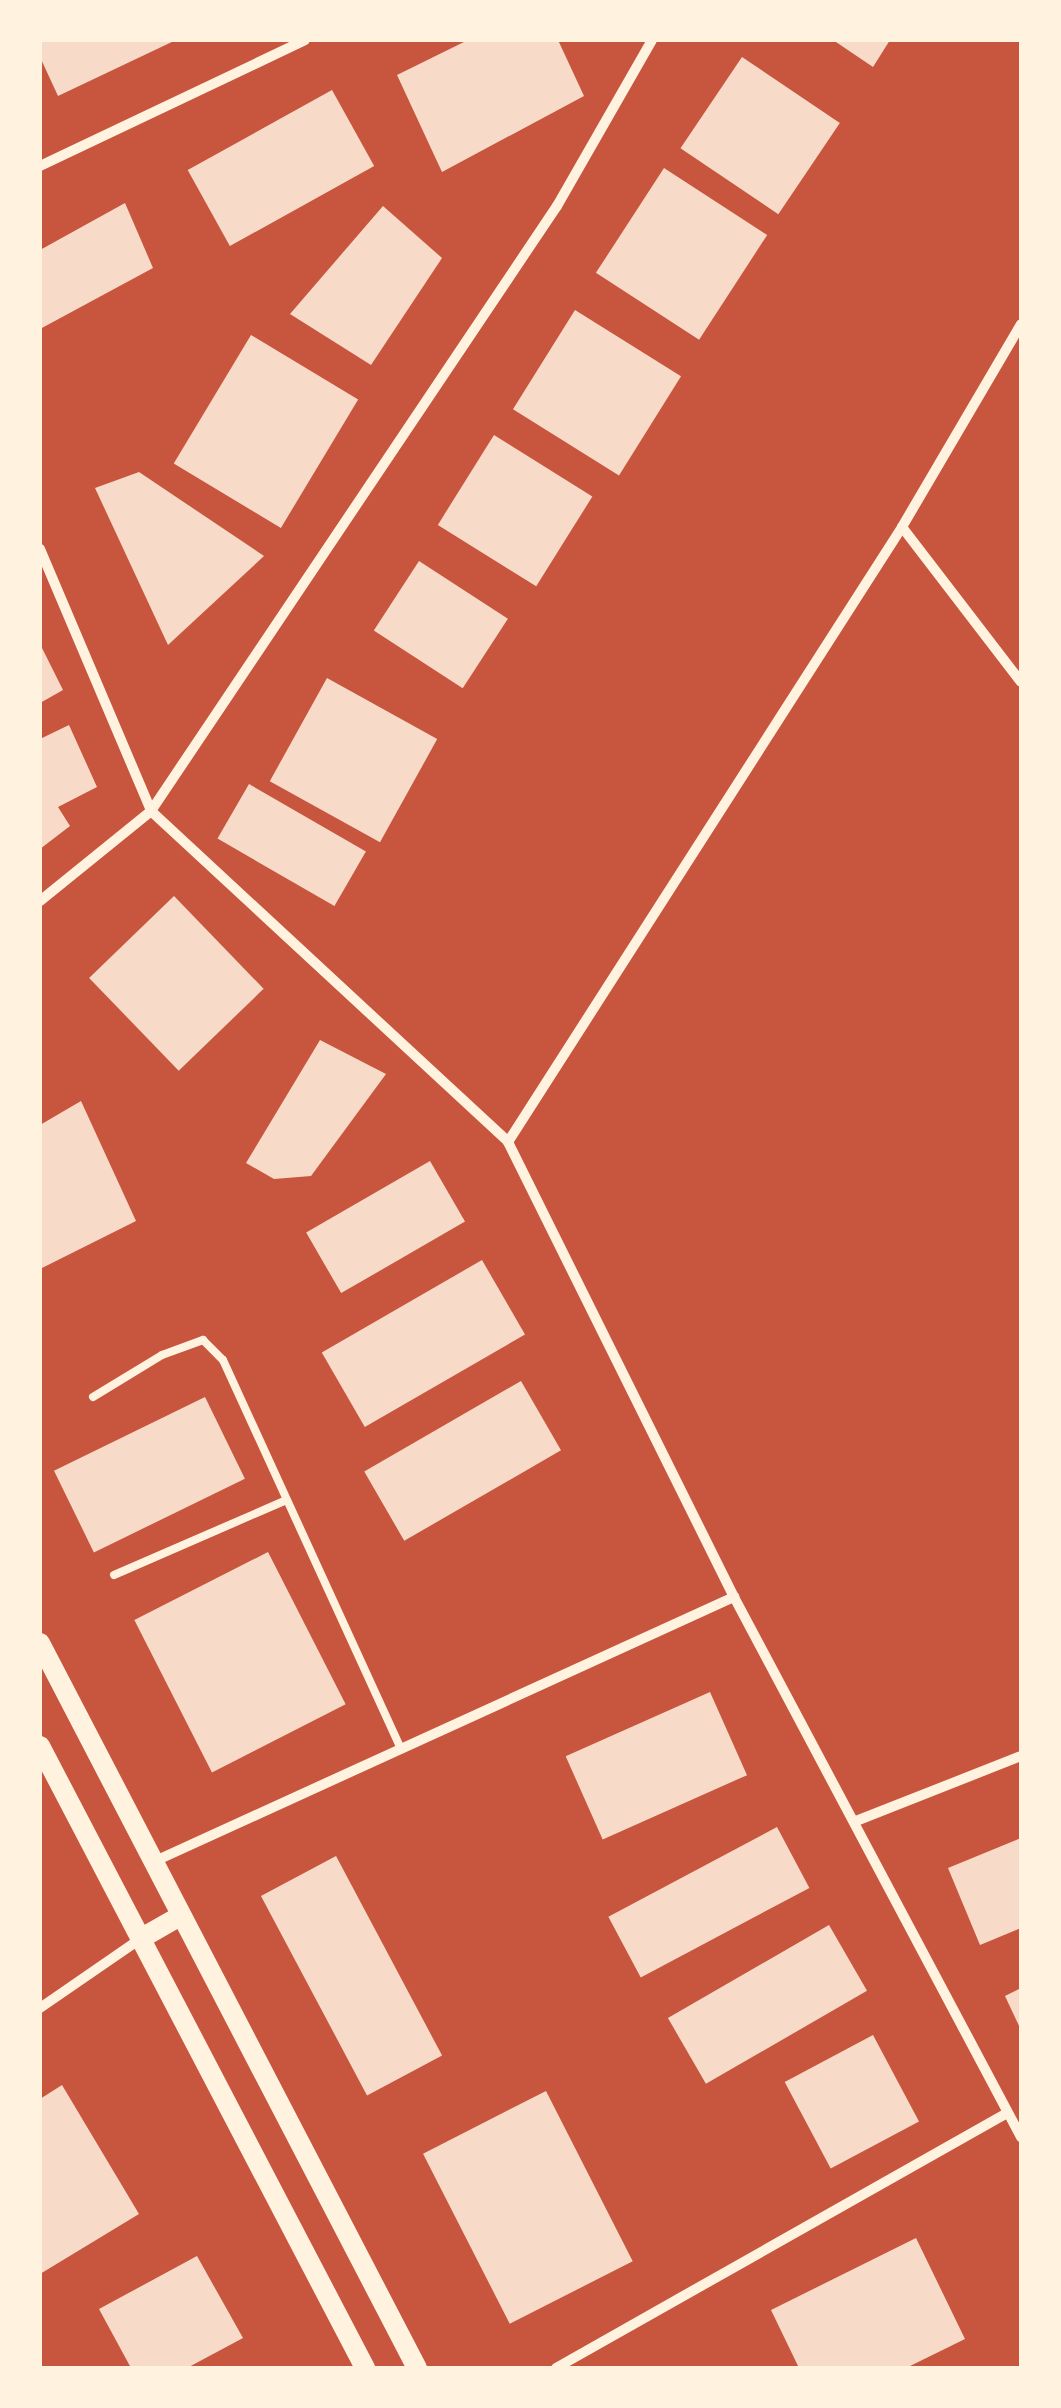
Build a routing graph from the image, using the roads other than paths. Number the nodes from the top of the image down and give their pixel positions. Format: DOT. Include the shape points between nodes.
graph roads {
  1 [pos="305,40"];
  2 [pos="652,40"];
  3 [pos="40,166"];
  4 [pos="1021,324"];
  5 [pos="902,527"];
  6 [pos="40,549"];
  7 [pos="1021,682"];
  8 [pos="151,812"];
  9 [pos="40,901"];
  10 [pos="508,1142"];
  11 [pos="94,1397"];
  12 [pos="284,1501"];
  13 [pos="114,1574"];
  14 [pos="734,1597"];
  15 [pos="40,1643"];
  16 [pos="40,1746"];
  17 [pos="400,1746"];
  18 [pos="1021,1756"];
  19 [pos="856,1821"];
  20 [pos="152,1863"];
  21 [pos="180,1916"];
  22 [pos="140,1939"];
  23 [pos="40,2008"];
  24 [pos="1007,2113"];
  25 [pos="1021,2137"];
  26 [pos="364,2368"];
  27 [pos="417,2368"];
  28 [pos="556,2368"];
  1 -- 3 [label="street"];
  2 -- 8 [label="street" via="557,206"];
  4 -- 5 [label="street"];
  5 -- 7 [label="street"];
  5 -- 10 [label="street"];
  6 -- 8 [label="street"];
  8 -- 9 [label="street"];
  8 -- 10 [label="street"];
  10 -- 14 [label="street"];
  11 -- 12 [label="lane" via="162,1354 202,1340 223,1360"];
  12 -- 13 [label="lane"];
  12 -- 17 [label="lane"];
  14 -- 17 [label="street"];
  14 -- 19 [label="street"];
  15 -- 20 [label="main road"];
  16 -- 22 [label="main road"];
  17 -- 20 [label="street"];
  18 -- 19 [label="street"];
  19 -- 24 [label="street"];
  20 -- 21 [label="main road"];
  21 -- 22 [label="main road"];
  21 -- 27 [label="main road"];
  22 -- 23 [label="street"];
  22 -- 26 [label="main road"];
  24 -- 25 [label="street"];
  24 -- 28 [label="street"];
}
